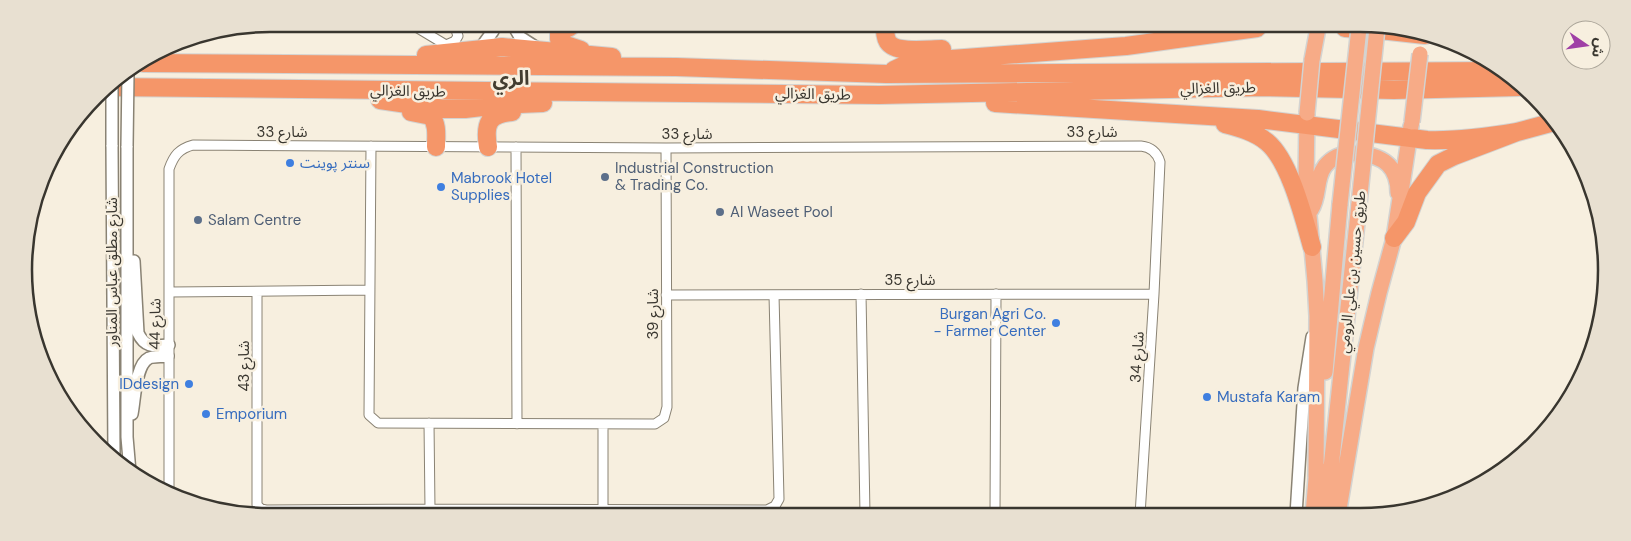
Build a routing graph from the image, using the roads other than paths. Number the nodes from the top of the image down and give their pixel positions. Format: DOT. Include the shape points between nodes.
graph roads {
  1 [pos="425,32"];
  2 [pos="457,32"];
  3 [pos="492,32"];
  4 [pos="517,32"];
  5 [pos="561,32"];
  6 [pos="886,32"];
  7 [pos="1224,32"];
  8 [pos="1317,32"];
  9 [pos="1359,32"];
  10 [pos="1377,33"];
  11 [pos="1422,41"];
  12 [pos="479,50"];
  13 [pos="543,51"];
  14 [pos="596,54"];
  15 [pos="1009,54"];
  16 [pos="153,63"];
  17 [pos="334,64"];
  18 [pos="676,67"];
  19 [pos="1490,71"];
  20 [pos="886,74"];
  21 [pos="128,81"];
  22 [pos="120,87"];
  23 [pos="1511,87"];
  24 [pos="333,90"];
  25 [pos="632,93"];
  26 [pos="112,94"];
  27 [pos="879,95"];
  28 [pos="371,98"];
  29 [pos="553,102"];
  30 [pos="1165,114"];
  31 [pos="1307,119"];
  32 [pos="1547,124"];
  33 [pos="1411,130"];
  34 [pos="1517,132"];
  35 [pos="371,146"];
  36 [pos="436,147"];
  37 [pos="488,147"];
  38 [pos="516,147"];
  39 [pos="666,148"];
  40 [pos="172,160"];
  41 [pos="1158,201"];
  42 [pos="1309,213"];
  43 [pos="128,222"];
  44 [pos="1394,238"];
  45 [pos="1312,247"];
  46 [pos="369,290"];
  47 [pos="170,292"];
  48 [pos="257,292"];
  49 [pos="861,294"];
  50 [pos="996,294"];
  51 [pos="1154,294"];
  52 [pos="666,295"];
  53 [pos="774,295"];
  54 [pos="1317,316"];
  55 [pos="168,351"];
  56 [pos="429,423"];
  57 [pos="517,424"];
  58 [pos="603,424"];
  59 [pos="127,437"];
  60 [pos="114,449"];
  61 [pos="129,461"];
  62 [pos="1316,477"];
  63 [pos="169,486"];
  64 [pos="260,508"];
  65 [pos="430,508"];
  66 [pos="603,508"];
  67 [pos="771,508"];
  68 [pos="866,508"];
  69 [pos="995,508"];
  70 [pos="1140,508"];
  71 [pos="1296,508"];
  72 [pos="1314,508"];
  73 [pos="1327,508"];
  74 [pos="1339,508"];
  1 -- 2 [label="street" via="446,44 455,40"];
  3 -- 12 [label="street"];
  4 -- 13 [label="street"];
  5 -- 14 [label="highway" via="559,39 562,42"];
  6 -- 15 [label="highway" via="887,40 899,49 976,49"];
  7 -- 15 [label="highway" via="1126,46"];
  8 -- 31 [label="highway, bridge"];
  9 -- 62 [label="highway, طريق حسين بن علي الرومي, bridge"];
  10 -- 73 [label="highway, طريق حسين بن علي الرومي, bridge"];
  11 -- 33 [label="highway, bridge"];
  12 -- 13 [label="highway" via="502,47"];
  12 -- 17 [label="highway"];
  13 -- 14 [label="highway"];
  14 -- 18 [label="highway"];
  15 -- 20 [label="highway" via="911,62"];
  16 -- 17 [label="highway, طريق الغزالي"];
  17 -- 18 [label="highway, طريق الغزالي"];
  18 -- 20 [label="highway, طريق الغزالي"];
  19 -- 20 [label="highway, طريق الغزالي"];
  21 -- 43 [label="street, شارع مطلق عباس المناور, bridge"];
  22 -- 24 [label="highway, طريق الغزالي"];
  23 -- 27 [label="highway, طريق الغزالي"];
  24 -- 25 [label="highway, طريق الغزالي"];
  24 -- 28 [label="highway"];
  25 -- 27 [label="highway, طريق الغزالي"];
  25 -- 29 [label="highway"];
  26 -- 60 [label="street, شارع مطلق عباس المناور, bridge"];
  27 -- 30 [label="highway"];
  28 -- 29 [label="highway" via="441,109"];
  28 -- 36 [label="highway" via="386,108 431,116 436,130"];
  29 -- 37 [label="highway" via="539,108 497,113 489,124"];
  30 -- 31 [label="highway"];
  30 -- 45 [label="highway" via="1239,128 1268,143 1289,177"];
  31 -- 33 [label="highway"];
  31 -- 42 [label="highway"];
  32 -- 34 [label="highway"];
  33 -- 34 [label="highway" via="1452,140"];
  33 -- 44 [label="highway"];
  34 -- 44 [label="highway" via="1438,164 1417,193 1406,222"];
  35 -- 36 [label="street, شارع 33"];
  35 -- 40 [label="street, شارع 33" via="193,145 177,152"];
  35 -- 46 [label="street"];
  36 -- 37 [label="street, شارع 33"];
  37 -- 38 [label="street, شارع 33"];
  38 -- 39 [label="street, شارع 33"];
  38 -- 57 [label="street"];
  39 -- 41 [label="street, شارع 33" via="1141,146 1154,150 1160,162"];
  39 -- 52 [label="street, شارع 39"];
  40 -- 47 [label="street, شارع 44" via="169,169"];
  41 -- 51 [label="street, شارع 34"];
  42 -- 44 [label="highway" via="1315,202 1319,177 1330,161 1346,153 1373,155 1387,164 1398,184 1391,231"];
  42 -- 45 [label="highway"];
  43 -- 55 [label="street" via="134,256 138,333 148,345"];
  43 -- 59 [label="street, شارع مطلق عباس المناور"];
  44 -- 74 [label="highway" via="1366,348"];
  45 -- 54 [label="highway"];
  46 -- 48 [label="street"];
  46 -- 56 [label="street, شارع 39" via="369,415 378,423"];
  47 -- 48 [label="street"];
  47 -- 55 [label="street, شارع 44"];
  48 -- 64 [label="street, شارع 43" via="257,505"];
  49 -- 50 [label="street, شارع 35"];
  49 -- 53 [label="street, شارع 35"];
  49 -- 68 [label="street"];
  50 -- 51 [label="street, شارع 35"];
  50 -- 69 [label="street"];
  51 -- 70 [label="street, شارع 34"];
  52 -- 53 [label="street, شارع 35"];
  52 -- 58 [label="street, شارع 39" via="667,407 664,418 655,424"];
  53 -- 67 [label="street, شارع 43" via="779,499"];
  54 -- 62 [label="highway"];
  54 -- 71 [label="street" via="1304,388"];
  55 -- 59 [label="street" via="149,358 139,371"];
  55 -- 63 [label="street, شارع 44"];
  56 -- 57 [label="street, شارع 39"];
  56 -- 65 [label="street"];
  57 -- 58 [label="street, شارع 39"];
  58 -- 66 [label="street"];
  59 -- 61 [label="street, شارع مطلق عباس المناور"];
  62 -- 72 [label="highway, طريق حسين بن علي الرومي"];
}
